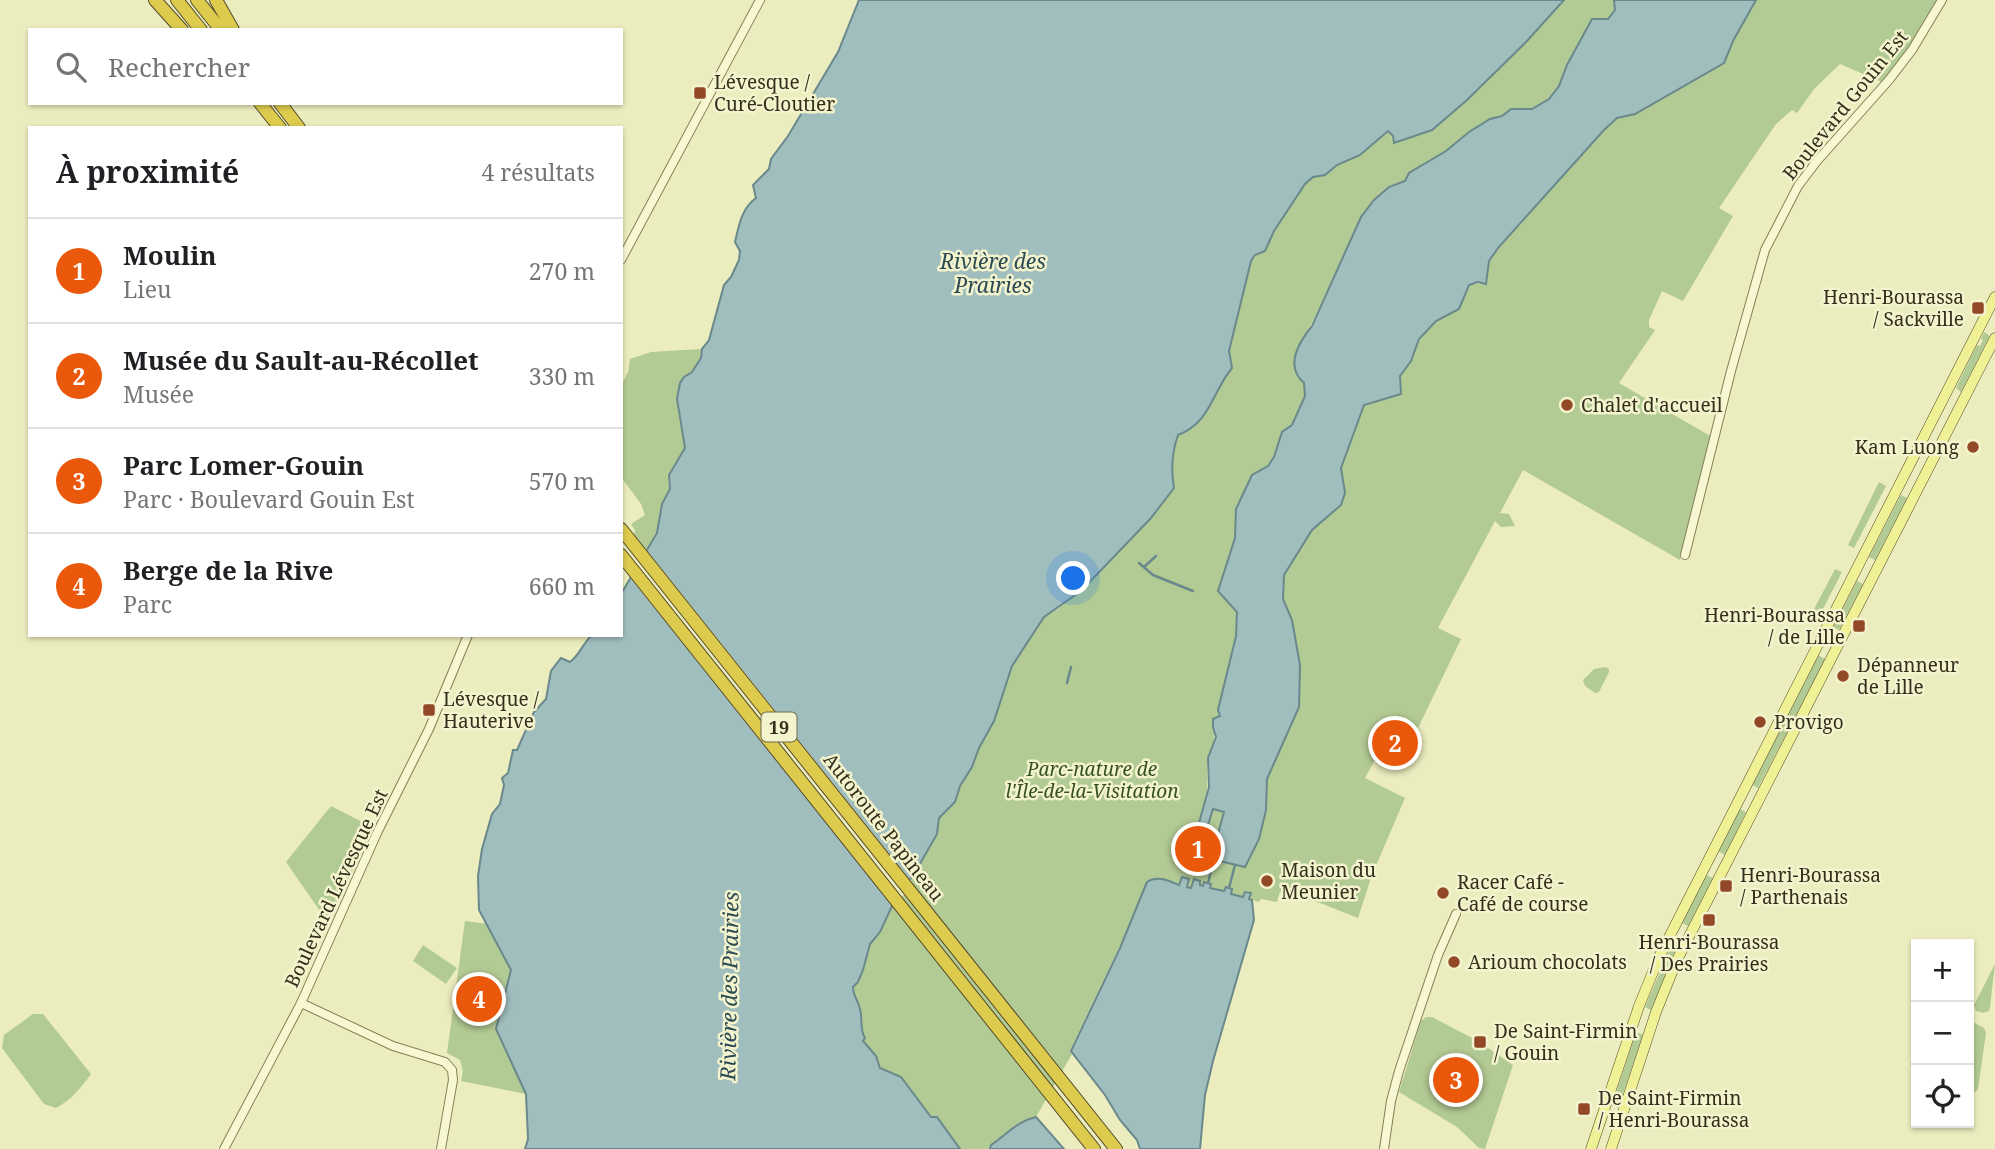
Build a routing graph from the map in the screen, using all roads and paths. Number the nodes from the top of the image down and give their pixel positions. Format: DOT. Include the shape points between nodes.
graph roads {
  1 [pos="155,0"];
  2 [pos="177,0"];
  3 [pos="197,0"];
  4 [pos="216,0"];
  5 [pos="760,0"];
  6 [pos="1942,0"];
  7 [pos="180,28"];
  8 [pos="199,28"];
  9 [pos="219,28"];
  10 [pos="232,28"];
  11 [pos="262,105"];
  12 [pos="281,105"];
  13 [pos="278,126"];
  14 [pos="297,126"];
  15 [pos="623,256"];
  16 [pos="1995,297"];
  17 [pos="1995,338"];
  18 [pos="624,532"];
  19 [pos="1685,555"];
  20 [pos="623,558"];
  21 [pos="467,637"];
  22 [pos="1456,914"];
  23 [pos="301,1003"];
  24 [pos="224,1149"];
  25 [pos="441,1149"];
  26 [pos="1094,1149"];
  27 [pos="1116,1149"];
  28 [pos="1384,1149"];
  29 [pos="1591,1149"];
  30 [pos="1611,1149"];
  1 -- 7 [label="highway"];
  2 -- 8 [label="highway"];
  3 -- 9 [label="highway"];
  4 -- 10 [label="highway"];
  5 -- 15 [label="street"];
  6 -- 19 [label="street, Boulevard Gouin Est" via="1889,80 1798,186 1765,250"];
  11 -- 13 [label="highway"];
  12 -- 14 [label="highway"];
  16 -- 29 [label="main road" via="1659,957"];
  17 -- 30 [label="main road" via="1677,960"];
  18 -- 27 [label="highway, Autoroute Papineau / 19"];
  20 -- 26 [label="highway, Autoroute Papineau / 19"];
  21 -- 23 [label="street, Boulevard Lévesque Est"];
  22 -- 28 [label="street" via="1399,1071"];
  23 -- 24 [label="street, Boulevard Lévesque Est"];
  23 -- 25 [label="street" via="393,1046 445,1062 453,1080"];
}
